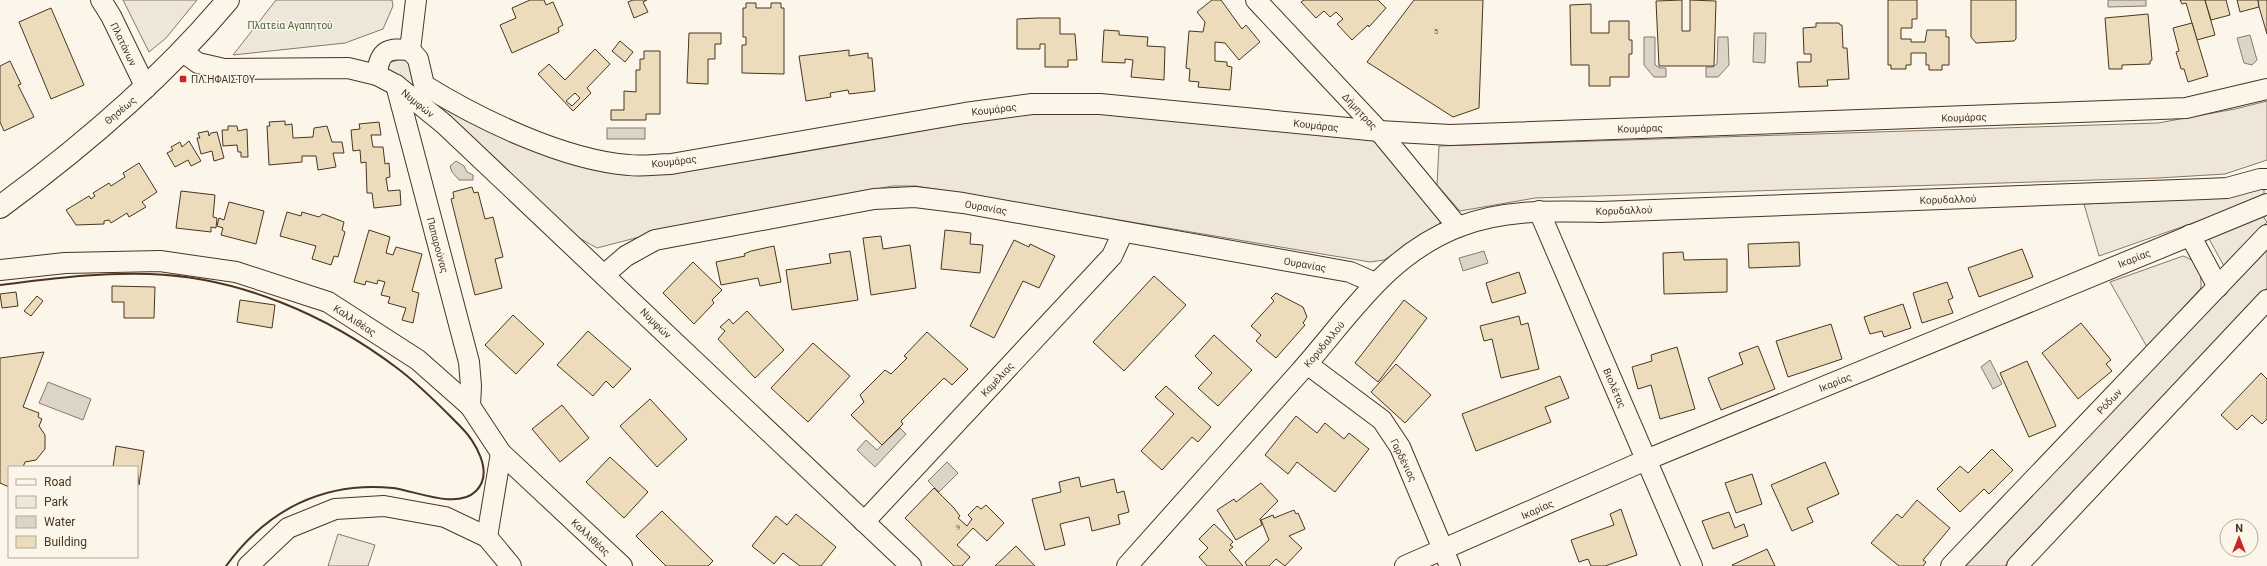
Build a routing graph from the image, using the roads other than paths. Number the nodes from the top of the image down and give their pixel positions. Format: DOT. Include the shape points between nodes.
graph roads {
  1 [pos="101,0"];
  2 [pos="228,0"];
  3 [pos="416,0"];
  4 [pos="1256,0"];
  5 [pos="410,50"];
  6 [pos="183,52"];
  7 [pos="377,75"];
  8 [pos="396,85"];
  9 [pos="146,88"];
  10 [pos="2267,89"];
  11 [pos="1379,131"];
  12 [pos="2267,179"];
  13 [pos="2267,204"];
  14 [pos="0,207"];
  15 [pos="1539,211"];
  16 [pos="1458,227"];
  17 [pos="1124,232"];
  18 [pos="2190,235"];
  19 [pos="2267,235"];
  20 [pos="0,270"];
  21 [pos="604,275"];
  22 [pos="1375,282"];
  23 [pos="2218,287"];
  24 [pos="2267,300"];
  25 [pos="1307,364"];
  26 [pos="470,406"];
  27 [pos="501,453"];
  28 [pos="1646,460"];
  29 [pos="864,522"];
  30 [pos="487,537"];
  31 [pos="1447,558"];
  32 [pos="248,566"];
  33 [pos="511,566"];
  34 [pos="622,566"];
  35 [pos="911,566"];
  36 [pos="1127,566"];
  37 [pos="1406,566"];
  38 [pos="1692,566"];
  39 [pos="1951,566"];
  40 [pos="2016,566"];
  1 -- 9 [label="street, Πλατάνων"];
  2 -- 6 [label="main road, Θησέως"];
  3 -- 5 [label="street"];
  4 -- 11 [label="street, Δήμητρας"];
  5 -- 7 [label="street" via="394,48 387,51 380,58"];
  5 -- 11 [label="street, Κουμάρας" via="418,59 424,85 471,112 565,152 596,161 630,166 671,164 965,112 1032,104 1100,104"];
  6 -- 7 [label="street, Νυμφών" via="198,63 224,69 348,68"];
  6 -- 9 [label="main road, Θησέως"];
  7 -- 8 [label="street, Νυμφών"];
  8 -- 21 [label="street, Νυμφών" via="444,124"];
  8 -- 26 [label="street, Παπαρούνας" via="469,362"];
  9 -- 14 [label="main road, Θησέως" via="37,180"];
  10 -- 11 [label="street, Κουμάρας" via="2186,108 1504,134 1450,135"];
  11 -- 16 [label="street, Δήμητρας"];
  12 -- 15 [label="street, Κορυδαλλού" via="2227,188 2206,189 1600,212"];
  13 -- 18 [label="street, Ικαρίας"];
  15 -- 16 [label="street, Κορυδαλλού" via="1494,216"];
  15 -- 28 [label="street, Βιολέτας"];
  16 -- 22 [label="street, Κορυδαλλού" via="1431,241"];
  17 -- 21 [label="street, Ουρανίας" via="963,203 915,197 874,199 655,240 626,256"];
  17 -- 22 [label="street, Ουρανίας" via="1350,272"];
  17 -- 29 [label="street, Καμέλιας" via="1112,256"];
  18 -- 23 [label="street"];
  18 -- 28 [label="street, Ικαρίας"];
  19 -- 23 [label="street, Ρόδων"];
  20 -- 26 [label="street, Καλλιθέας" via="65,263 160,261 236,272 328,302 418,360"];
  21 -- 29 [label="street, Νυμφών"];
  22 -- 25 [label="street, Κορυδαλλού"];
  23 -- 39 [label="street, Ρόδων"];
  24 -- 40 [label="street"];
  25 -- 31 [label="street, Γαρδένιας" via="1382,420 1400,447"];
  25 -- 36 [label="street, Κορυδαλλού"];
  26 -- 27 [label="street, Καλλιθέας"];
  27 -- 30 [label="street"];
  27 -- 34 [label="street, Καλλιθέας"];
  28 -- 31 [label="street, Ικαρίας"];
  28 -- 38 [label="street, Βιολέτας"];
  29 -- 35 [label="street, Νυμφών"];
  30 -- 32 [label="street" via="445,517 384,506 335,509 288,528"];
  30 -- 33 [label="street"];
  31 -- 37 [label="street, Ικαρίας"];
}
